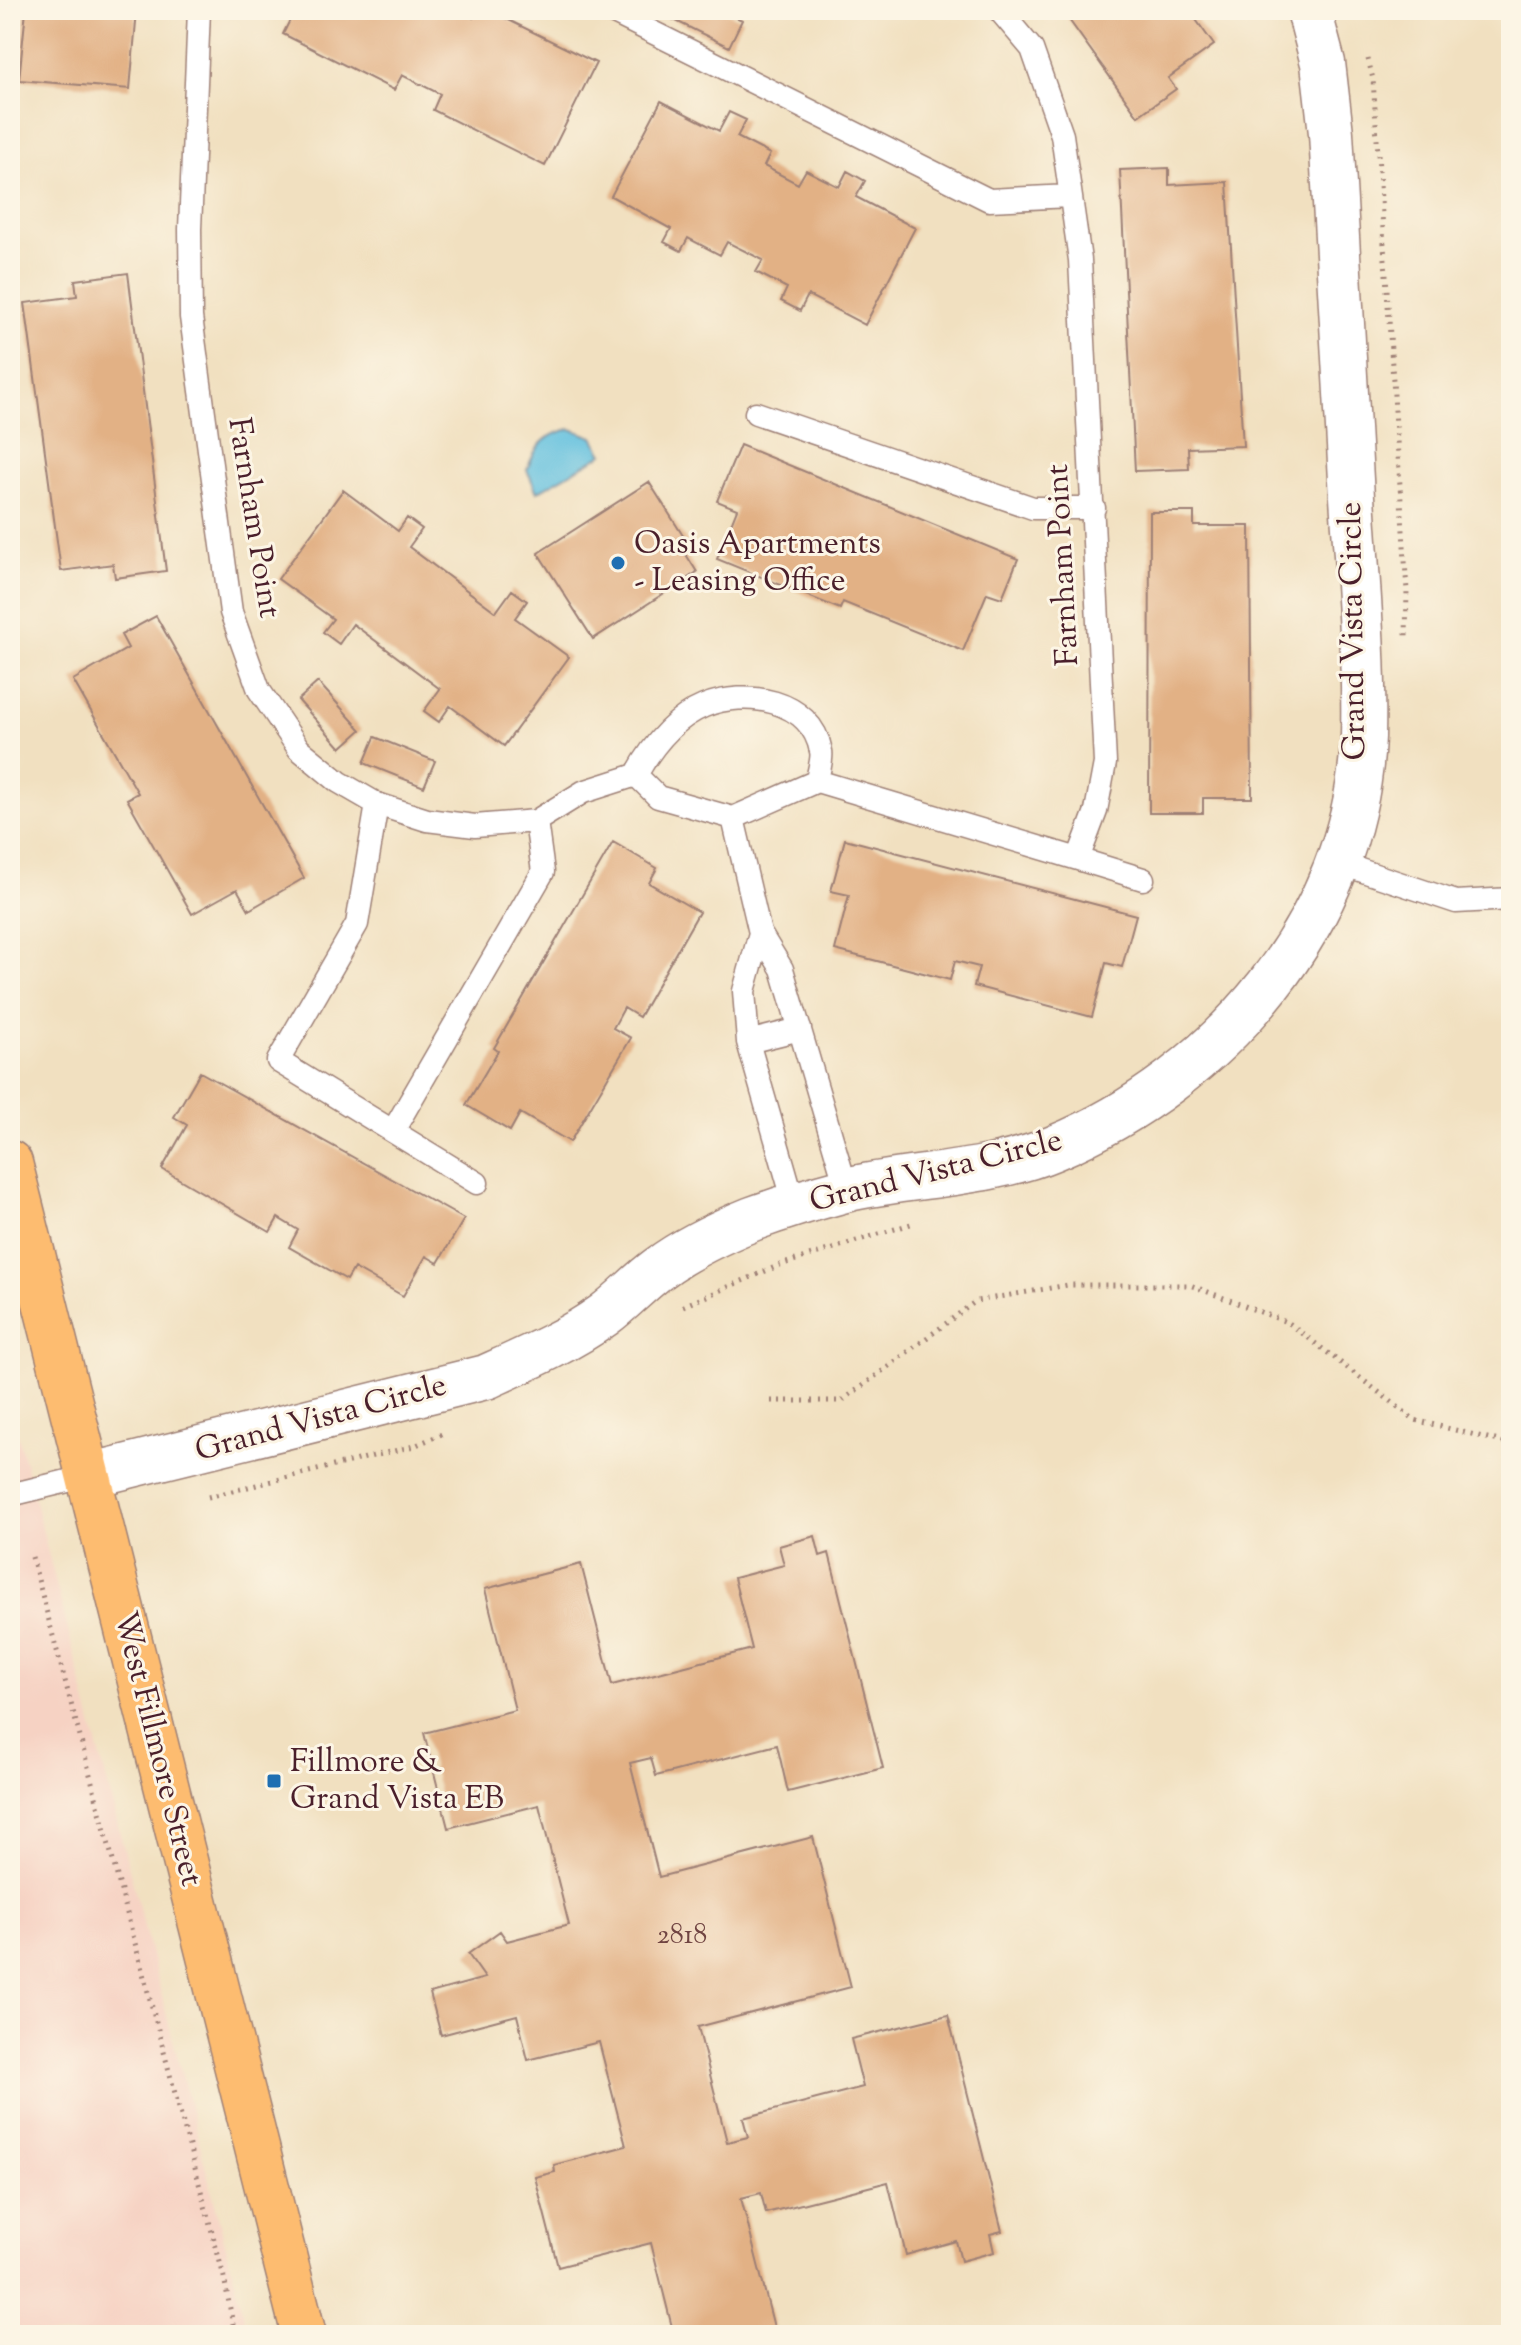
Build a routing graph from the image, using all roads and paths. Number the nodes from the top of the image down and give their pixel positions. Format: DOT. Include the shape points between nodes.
graph roads {
  1 [pos="199,10"];
  2 [pos="608,10"];
  3 [pos="999,10"];
  4 [pos="1317,12"];
  5 [pos="1365,51"];
  6 [pos="1070,196"];
  7 [pos="756,413"];
  8 [pos="1094,508"];
  9 [pos="1406,638"];
  10 [pos="636,775"];
  11 [pos="817,781"];
  12 [pos="377,804"];
  13 [pos="733,818"];
  14 [pos="536,821"];
  15 [pos="1078,859"];
  16 [pos="1336,862"];
  17 [pos="1143,879"];
  18 [pos="1511,899"];
  19 [pos="760,933"];
  20 [pos="800,1029"];
  21 [pos="748,1042"];
  22 [pos="393,1131"];
  23 [pos="10,1163"];
  24 [pos="477,1183"];
  25 [pos="847,1190"];
  26 [pos="795,1206"];
  27 [pos="925,1221"];
  28 [pos="681,1307"];
  29 [pos="771,1401"];
  30 [pos="455,1428"];
  31 [pos="1511,1444"];
  32 [pos="88,1476"];
  33 [pos="10,1495"];
  34 [pos="208,1497"];
  35 [pos="32,1557"];
  36 [pos="295,2334"];
  37 [pos="235,2335"];
  1 -- 12 [label="lane, Farnham Point" via="191,317 231,612 259,690 299,749"];
  2 -- 6 [label="lane" via="989,200"];
  3 -- 6 [label="lane, Farnham Point" via="1032,49 1062,135"];
  4 -- 16 [label="street, Grand Vista Circle" via="1331,133 1363,740 1353,808"];
  5 -- 9 [label="path" via="1373,79"];
  6 -- 8 [label="lane, Farnham Point" via="1080,260"];
  7 -- 8 [label="lane" via="1033,508"];
  8 -- 15 [label="lane, Farnham Point" via="1105,763 1096,811"];
  10 -- 11 [label="lane" via="650,748 673,726 703,706 733,698 793,709 812,728 822,752"];
  10 -- 13 [label="lane" via="658,797"];
  10 -- 14 [label="lane, Farnham Point" via="583,792"];
  11 -- 13 [label="lane"];
  11 -- 15 [label="lane"];
  12 -- 14 [label="lane, Farnham Point" via="427,820 475,826"];
  12 -- 22 [label="lane" via="357,924 278,1061"];
  13 -- 19 [label="lane"];
  14 -- 22 [label="lane" via="543,872"];
  15 -- 17 [label="lane"];
  16 -- 18 [label="lane" via="1456,902"];
  16 -- 25 [label="street, Grand Vista Circle" via="1302,933 1251,1009 1208,1053 1157,1093 1051,1150 942,1177"];
  19 -- 20 [label="lane" via="782,969"];
  19 -- 21 [label="lane" via="744,991"];
  20 -- 21 [label="lane"];
  20 -- 25 [label="lane"];
  21 -- 26 [label="lane"];
  22 -- 24 [label="lane"];
  23 -- 32 [label="main road, West Fillmore Street"];
  25 -- 26 [label="street, Grand Vista Circle"];
  26 -- 32 [label="street, Grand Vista Circle" via="699,1244 658,1268 603,1316 486,1377"];
  27 -- 28 [label="path" via="780,1265"];
  29 -- 31 [label="path" via="842,1401 976,1301 1068,1285 1190,1285 1289,1323 1415,1420"];
  30 -- 34 [label="path" via="414,1446"];
  32 -- 33 [label="lane"];
  32 -- 36 [label="main road, West Fillmore Street"];
  35 -- 37 [label="path"];
}
